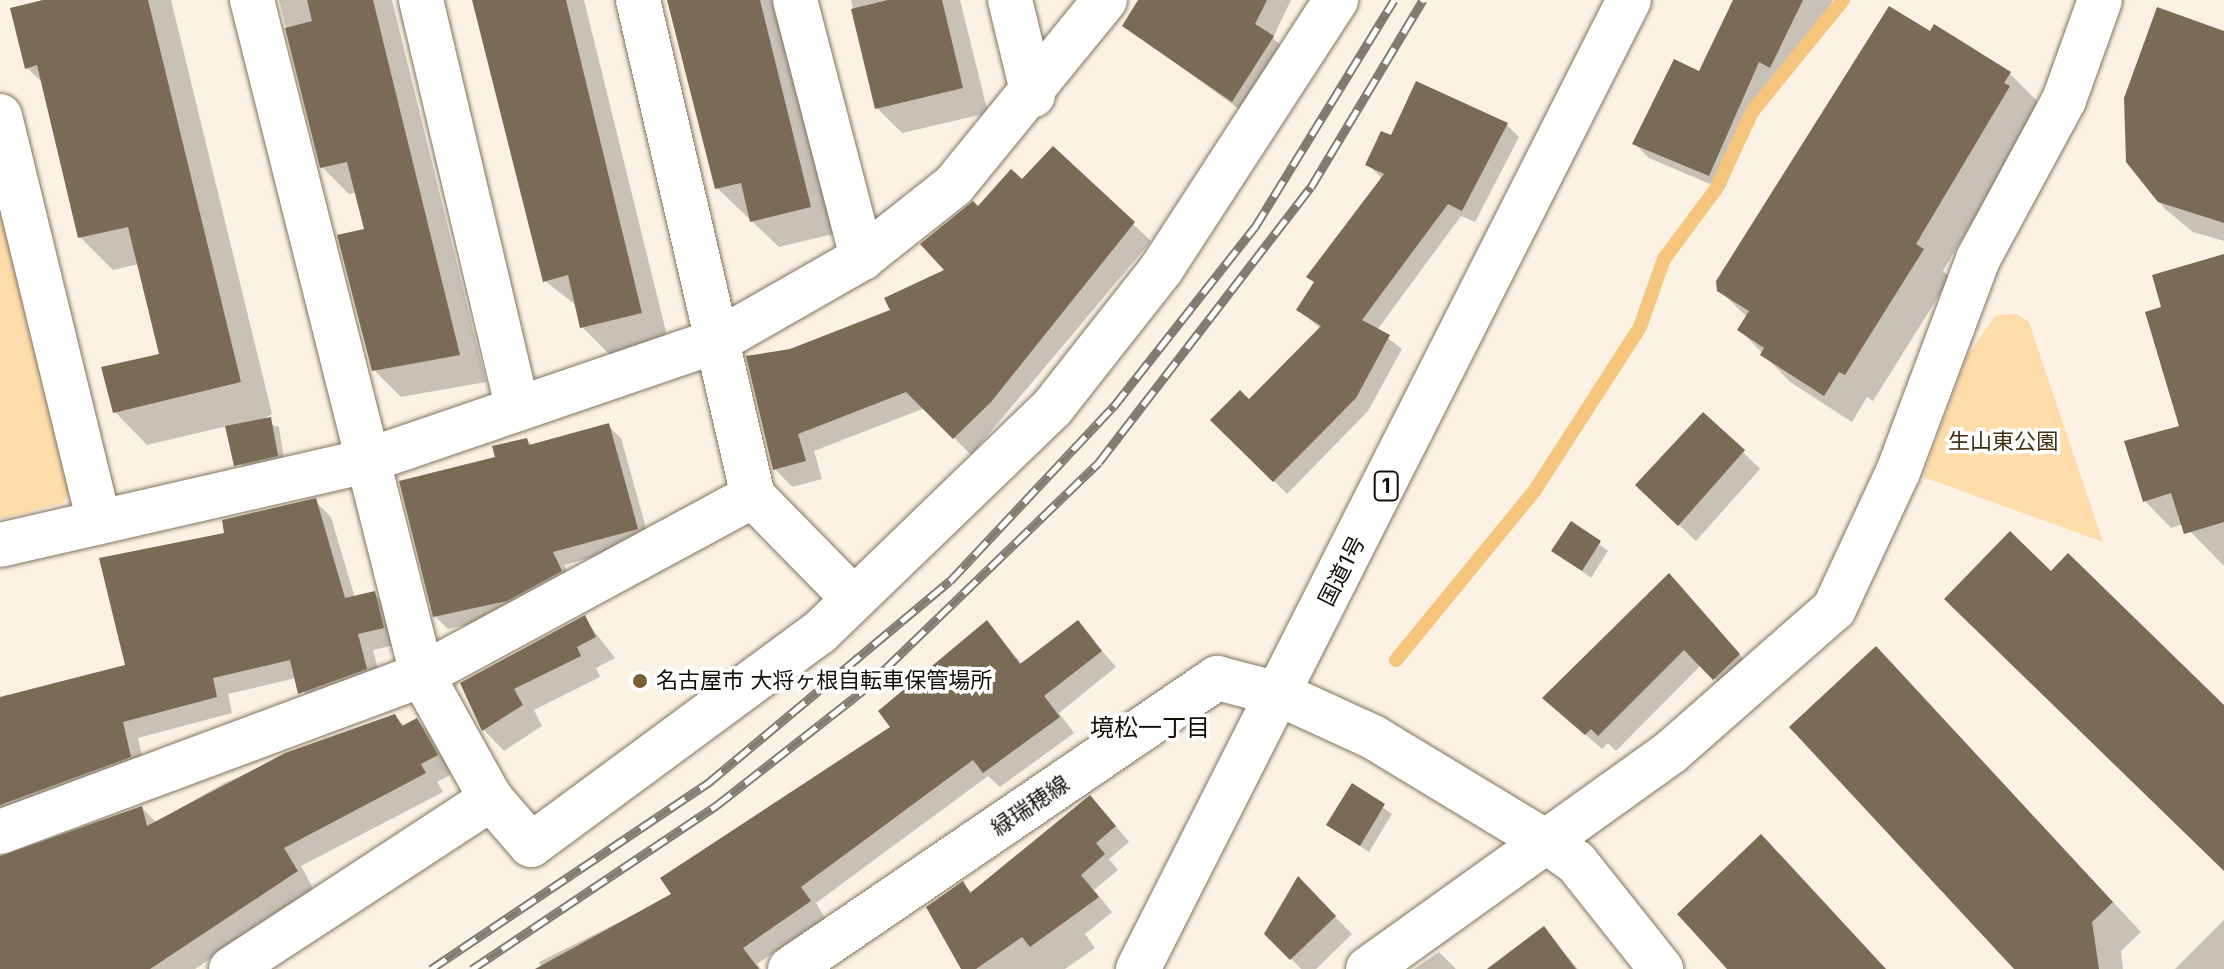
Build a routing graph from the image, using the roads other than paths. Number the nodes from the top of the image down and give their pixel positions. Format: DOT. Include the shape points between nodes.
graph roads {
  1 [pos="252,0"];
  2 [pos="421,0"];
  3 [pos="638,0"];
  4 [pos="795,0"];
  5 [pos="1010,0"];
  6 [pos="1105,0"];
  7 [pos="1336,0"];
  8 [pos="1629,0"];
  9 [pos="2100,0"];
  10 [pos="1033,95"];
  11 [pos="0,116"];
  12 [pos="862,258"];
  13 [pos="719,340"];
  14 [pos="518,409"];
  15 [pos="363,462"];
  16 [pos="753,496"];
  17 [pos="99,522"];
  18 [pos="0,545"];
  19 [pos="853,598"];
  20 [pos="422,675"];
  21 [pos="1279,694"];
  22 [pos="491,799"];
  23 [pos="0,832"];
  24 [pos="1550,844"];
  25 [pos="231,969"];
  26 [pos="790,969"];
  27 [pos="1138,969"];
  28 [pos="1368,969"];
  29 [pos="1661,969"];
  1 -- 15 [label="main road"];
  2 -- 14 [label="main road"];
  3 -- 13 [label="main road"];
  4 -- 12 [label="main road"];
  5 -- 10 [label="main road"];
  6 -- 10 [label="main road"];
  7 -- 19 [label="main road" via="1171,256 1052,408"];
  8 -- 21 [label="main road, 国道1号 / 1"];
  9 -- 24 [label="main road" via="2064,100 1978,259 1898,472 1834,609 1671,752"];
  10 -- 12 [label="main road" via="954,185"];
  11 -- 17 [label="main road"];
  12 -- 13 [label="main road"];
  13 -- 14 [label="main road"];
  13 -- 16 [label="main road"];
  14 -- 15 [label="main road"];
  15 -- 17 [label="main road"];
  15 -- 20 [label="main road"];
  16 -- 19 [label="main road"];
  16 -- 20 [label="main road"];
  17 -- 18 [label="main road"];
  19 -- 22 [label="main road" via="819,633 675,744 531,845"];
  20 -- 22 [label="main road"];
  20 -- 23 [label="main road"];
  21 -- 24 [label="main road, 緑瑞穂線" via="1373,737"];
  21 -- 26 [label="main road, 緑瑞穂線" via="1217,678"];
  21 -- 27 [label="main road, 国道1号 / 1"];
  22 -- 25 [label="main road"];
  24 -- 28 [label="main road"];
  24 -- 29 [label="main road, 緑瑞穂線" via="1576,862"];
}
